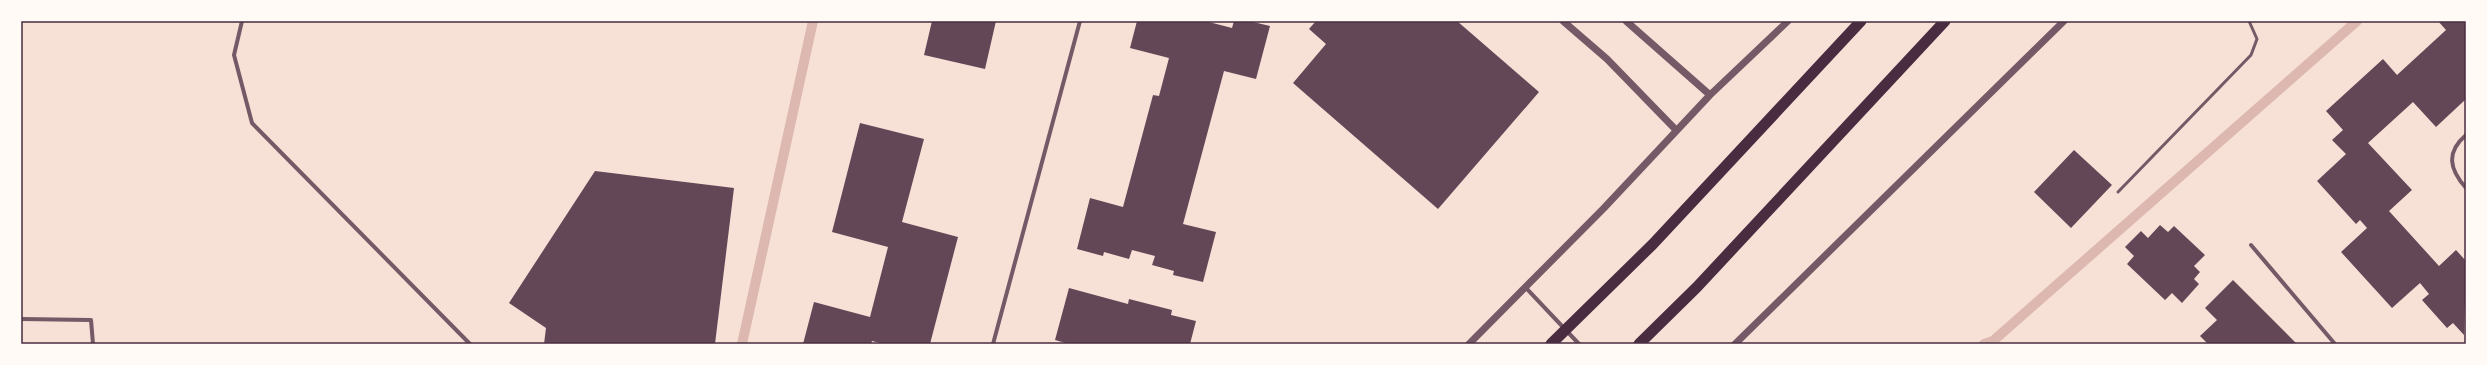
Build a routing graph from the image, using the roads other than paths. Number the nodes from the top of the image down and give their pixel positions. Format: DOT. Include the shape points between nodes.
graph roads {
  1 [pos="242,21"];
  2 [pos="1080,21"];
  3 [pos="1563,21"];
  4 [pos="1626,21"];
  5 [pos="1788,21"];
  6 [pos="1861,21"];
  7 [pos="1945,21"];
  8 [pos="2064,21"];
  9 [pos="2249,21"];
  10 [pos="1710,95"];
  11 [pos="1676,130"];
  12 [pos="2466,135"];
  13 [pos="2466,188"];
  14 [pos="2118,192"];
  15 [pos="2251,245"];
  16 [pos="1525,287"];
  17 [pos="21,320"];
  18 [pos="93,344"];
  19 [pos="470,344"];
  20 [pos="993,344"];
  21 [pos="1468,344"];
  22 [pos="1551,344"];
  23 [pos="1579,344"];
  24 [pos="1639,344"];
  25 [pos="1735,344"];
  26 [pos="2334,344"];
  1 -- 19 [label="street" via="234,55 252,123"];
  2 -- 20 [label="street"];
  3 -- 11 [label="street" via="1608,59"];
  4 -- 10 [label="street"];
  5 -- 10 [label="street"];
  6 -- 22 [label="highway" via="1654,244"];
  7 -- 24 [label="highway" via="1697,287"];
  8 -- 25 [label="street"];
  9 -- 14 [label="lane" via="2256,39 2251,55"];
  10 -- 11 [label="street"];
  11 -- 16 [label="street" via="1604,208"];
  12 -- 13 [label="street" via="2455,145 2452,162 2456,177"];
  15 -- 26 [label="street"];
  16 -- 21 [label="street"];
  16 -- 23 [label="street"];
  17 -- 18 [label="street" via="91,320"];
}
